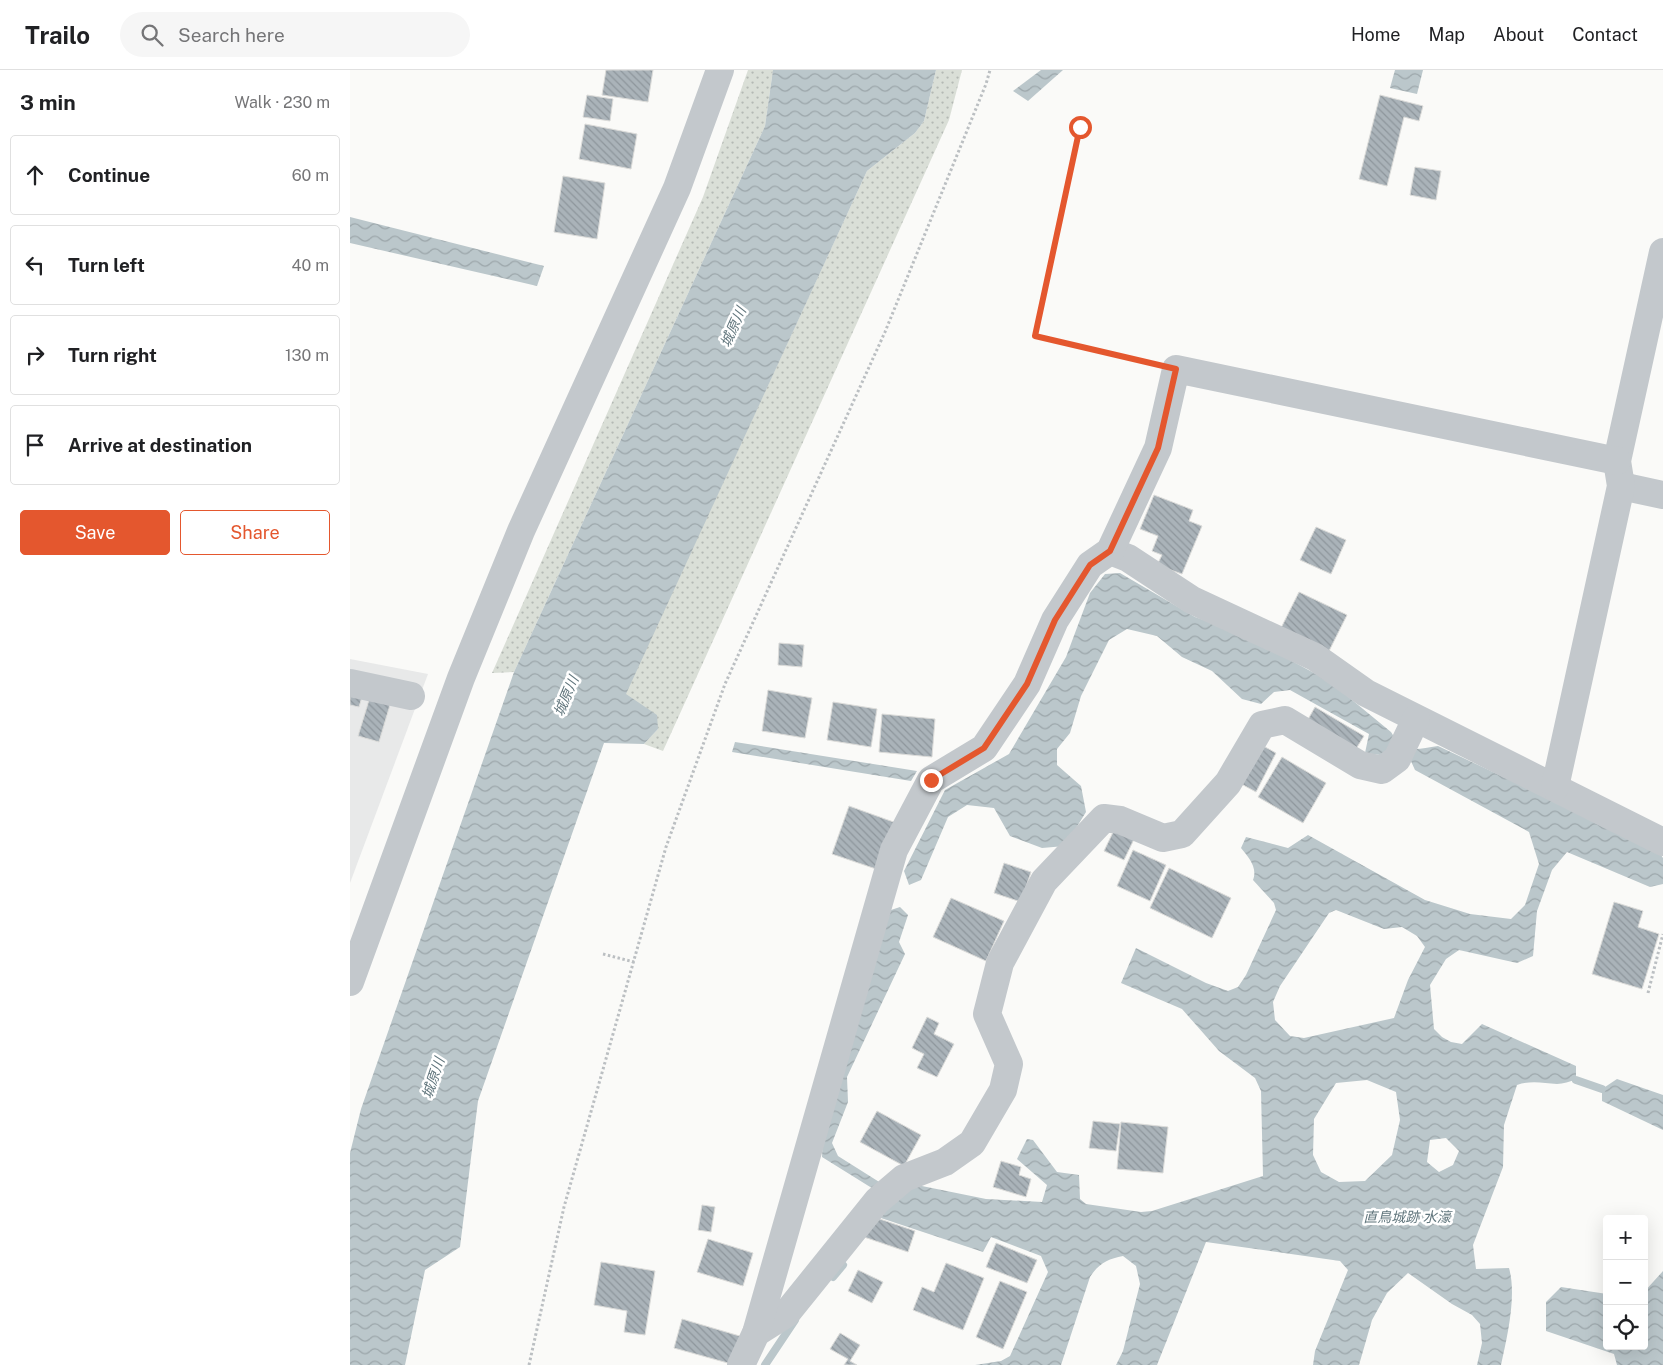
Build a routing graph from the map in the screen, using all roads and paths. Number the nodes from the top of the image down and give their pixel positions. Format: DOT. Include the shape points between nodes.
graph roads {
  1 [pos="720,70"];
  2 [pos="990,70"];
  3 [pos="1080,127"];
  4 [pos="1663,252"];
  5 [pos="1176,369"];
  6 [pos="1619,474"];
  7 [pos="1663,495"];
  8 [pos="1110,551"];
  9 [pos="350,684"];
  10 [pos="411,696"];
  11 [pos="1407,738"];
  12 [pos="1555,787"];
  13 [pos="1663,842"];
  14 [pos="1663,934"];
  15 [pos="603,954"];
  16 [pos="634,962"];
  17 [pos="350,982"];
  18 [pos="1648,993"];
  19 [pos="756,1333"];
  20 [pos="529,1365"];
  21 [pos="741,1365"];
  1 -- 17 [label="street" via="677,188 521,531 461,678"];
  2 -- 16 [label="path" via="885,332 725,684 666,847"];
  3 -- 5 [label="path" via="1035,336"];
  4 -- 6 [label="street"];
  5 -- 6 [label="street"];
  5 -- 8 [label="street" via="1158,448"];
  6 -- 7 [label="street"];
  6 -- 12 [label="street"];
  8 -- 11 [label="street" via="1128,558 1192,600 1316,657 1366,693"];
  8 -- 19 [label="street" via="1090,565 1055,620 1027,684 984,748 931,780 894,850"];
  9 -- 10 [label="street"];
  11 -- 12 [label="street"];
  11 -- 19 [label="street" via="1382,770 1360,765 1285,720 1262,725 1228,782 1182,834 1162,838 1120,820 1104,818 1044,881 1000,963 987,1014 1009,1064 1003,1090 972,1143 945,1162 904,1178 877,1201 786,1314"];
  12 -- 13 [label="street"];
  14 -- 18 [label="path"];
  15 -- 16 [label="path"];
  16 -- 20 [label="path" via="564,1207"];
  19 -- 21 [label="street"];
}
